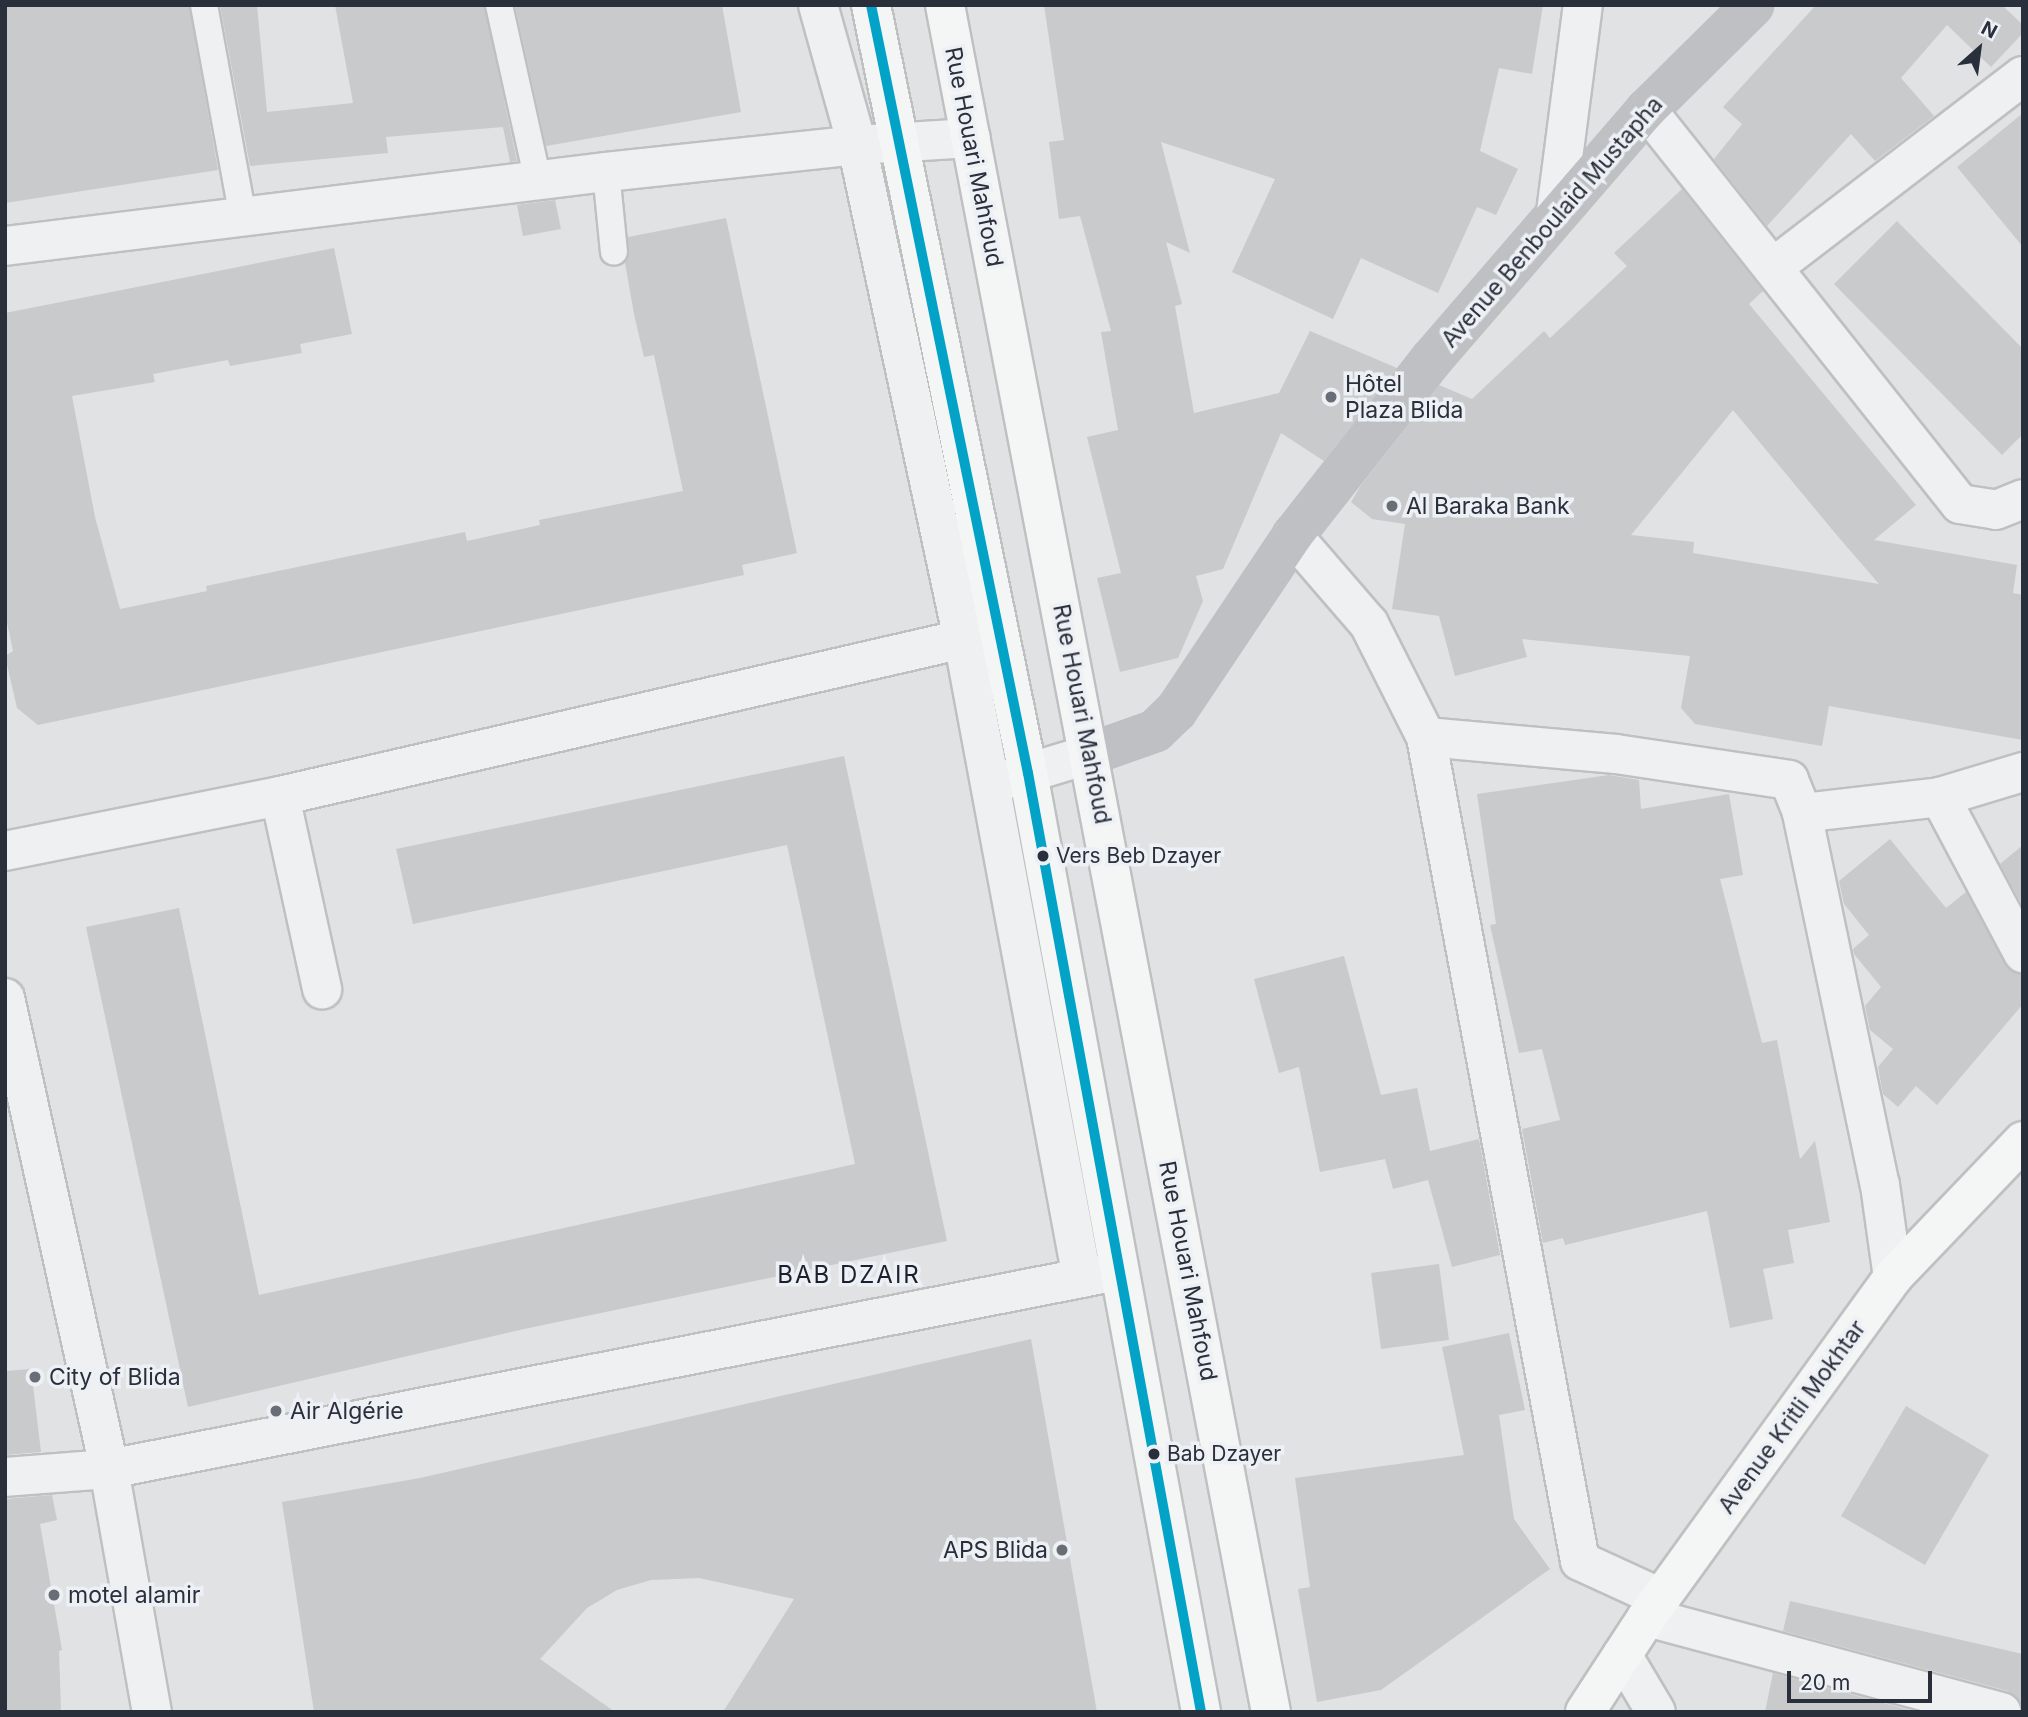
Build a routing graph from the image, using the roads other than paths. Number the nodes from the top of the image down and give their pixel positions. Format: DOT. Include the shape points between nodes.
graph roads {
  1 [pos="204,5"];
  2 [pos="499,5"];
  3 [pos="818,5"];
  4 [pos="871,5"];
  5 [pos="945,5"];
  6 [pos="1583,5"];
  7 [pos="1753,5"];
  8 [pos="2023,76"];
  9 [pos="1647,110"];
  10 [pos="971,138"];
  11 [pos="898,141"];
  12 [pos="857,145"];
  13 [pos="606,173"];
  14 [pos="538,181"];
  15 [pos="1556,212"];
  16 [pos="243,217"];
  17 [pos="5,246"];
  18 [pos="614,252"];
  19 [pos="1775,266"];
  20 [pos="2023,499"];
  21 [pos="1293,536"];
  22 [pos="963,639"];
  23 [pos="1426,737"];
  24 [pos="1090,754"];
  25 [pos="2023,772"];
  26 [pos="1028,773"];
  27 [pos="989,785"];
  28 [pos="280,796"];
  29 [pos="1940,797"];
  30 [pos="1802,813"];
  31 [pos="5,851"];
  32 [pos="2023,953"];
  33 [pos="323,989"];
  34 [pos="5,998"];
  35 [pos="2023,1141"];
  36 [pos="1100,1274"];
  37 [pos="1893,1277"];
  38 [pos="109,1469"];
  39 [pos="5,1477"];
  40 [pos="1654,1607"];
  41 [pos="1622,1655"];
  42 [pos="152,1712"];
  43 [pos="1200,1712"];
  44 [pos="1271,1712"];
  45 [pos="1585,1712"];
  46 [pos="1656,1712"];
  47 [pos="2002,1712"];
  1 -- 16 [label="lane"];
  2 -- 14 [label="lane"];
  3 -- 12 [label="street"];
  4 -- 11 [label="main road"];
  5 -- 10 [label="main road, Rue Houari Mahfoud"];
  6 -- 15 [label="street"];
  7 -- 9 [label="main road, Avenue Benboulaid Mustapha"];
  8 -- 19 [label="street"];
  9 -- 15 [label="main road, Avenue Benboulaid Mustapha"];
  9 -- 19 [label="street"];
  10 -- 11 [label="street"];
  10 -- 24 [label="main road, Rue Houari Mahfoud"];
  11 -- 12 [label="street"];
  11 -- 26 [label="main road"];
  12 -- 13 [label="street"];
  12 -- 22 [label="street"];
  13 -- 14 [label="street"];
  13 -- 18 [label="lane"];
  14 -- 16 [label="street"];
  15 -- 21 [label="main road, Avenue Benboulaid Mustapha" via="1431,360"];
  16 -- 17 [label="street"];
  19 -- 20 [label="street" via="1960,504 1996,510"];
  21 -- 23 [label="street" via="1369,624"];
  21 -- 24 [label="main road, Avenue Benboulaid Mustapha" via="1176,711 1155,731"];
  22 -- 27 [label="street"];
  22 -- 28 [label="street"];
  23 -- 30 [label="street" via="1616,754 1789,780"];
  23 -- 40 [label="street" via="1580,1561"];
  24 -- 26 [label="street"];
  24 -- 44 [label="main road, Rue Houari Mahfoud"];
  25 -- 29 [label="street"];
  26 -- 27 [label="street"];
  26 -- 36 [label="main road"];
  27 -- 36 [label="street"];
  28 -- 31 [label="street"];
  28 -- 33 [label="street"];
  29 -- 30 [label="street"];
  29 -- 32 [label="street"];
  30 -- 37 [label="street" via="1880,1185"];
  34 -- 38 [label="street"];
  35 -- 37 [label="main road, Avenue Kritli Mokhtar"];
  36 -- 38 [label="street"];
  36 -- 43 [label="main road"];
  37 -- 40 [label="main road, Avenue Kritli Mokhtar"];
  38 -- 39 [label="street"];
  38 -- 42 [label="street"];
  40 -- 41 [label="main road, Avenue Kritli Mokhtar"];
  40 -- 47 [label="street"];
  41 -- 45 [label="main road, Avenue Kritli Mokhtar"];
  41 -- 46 [label="street"];
}
